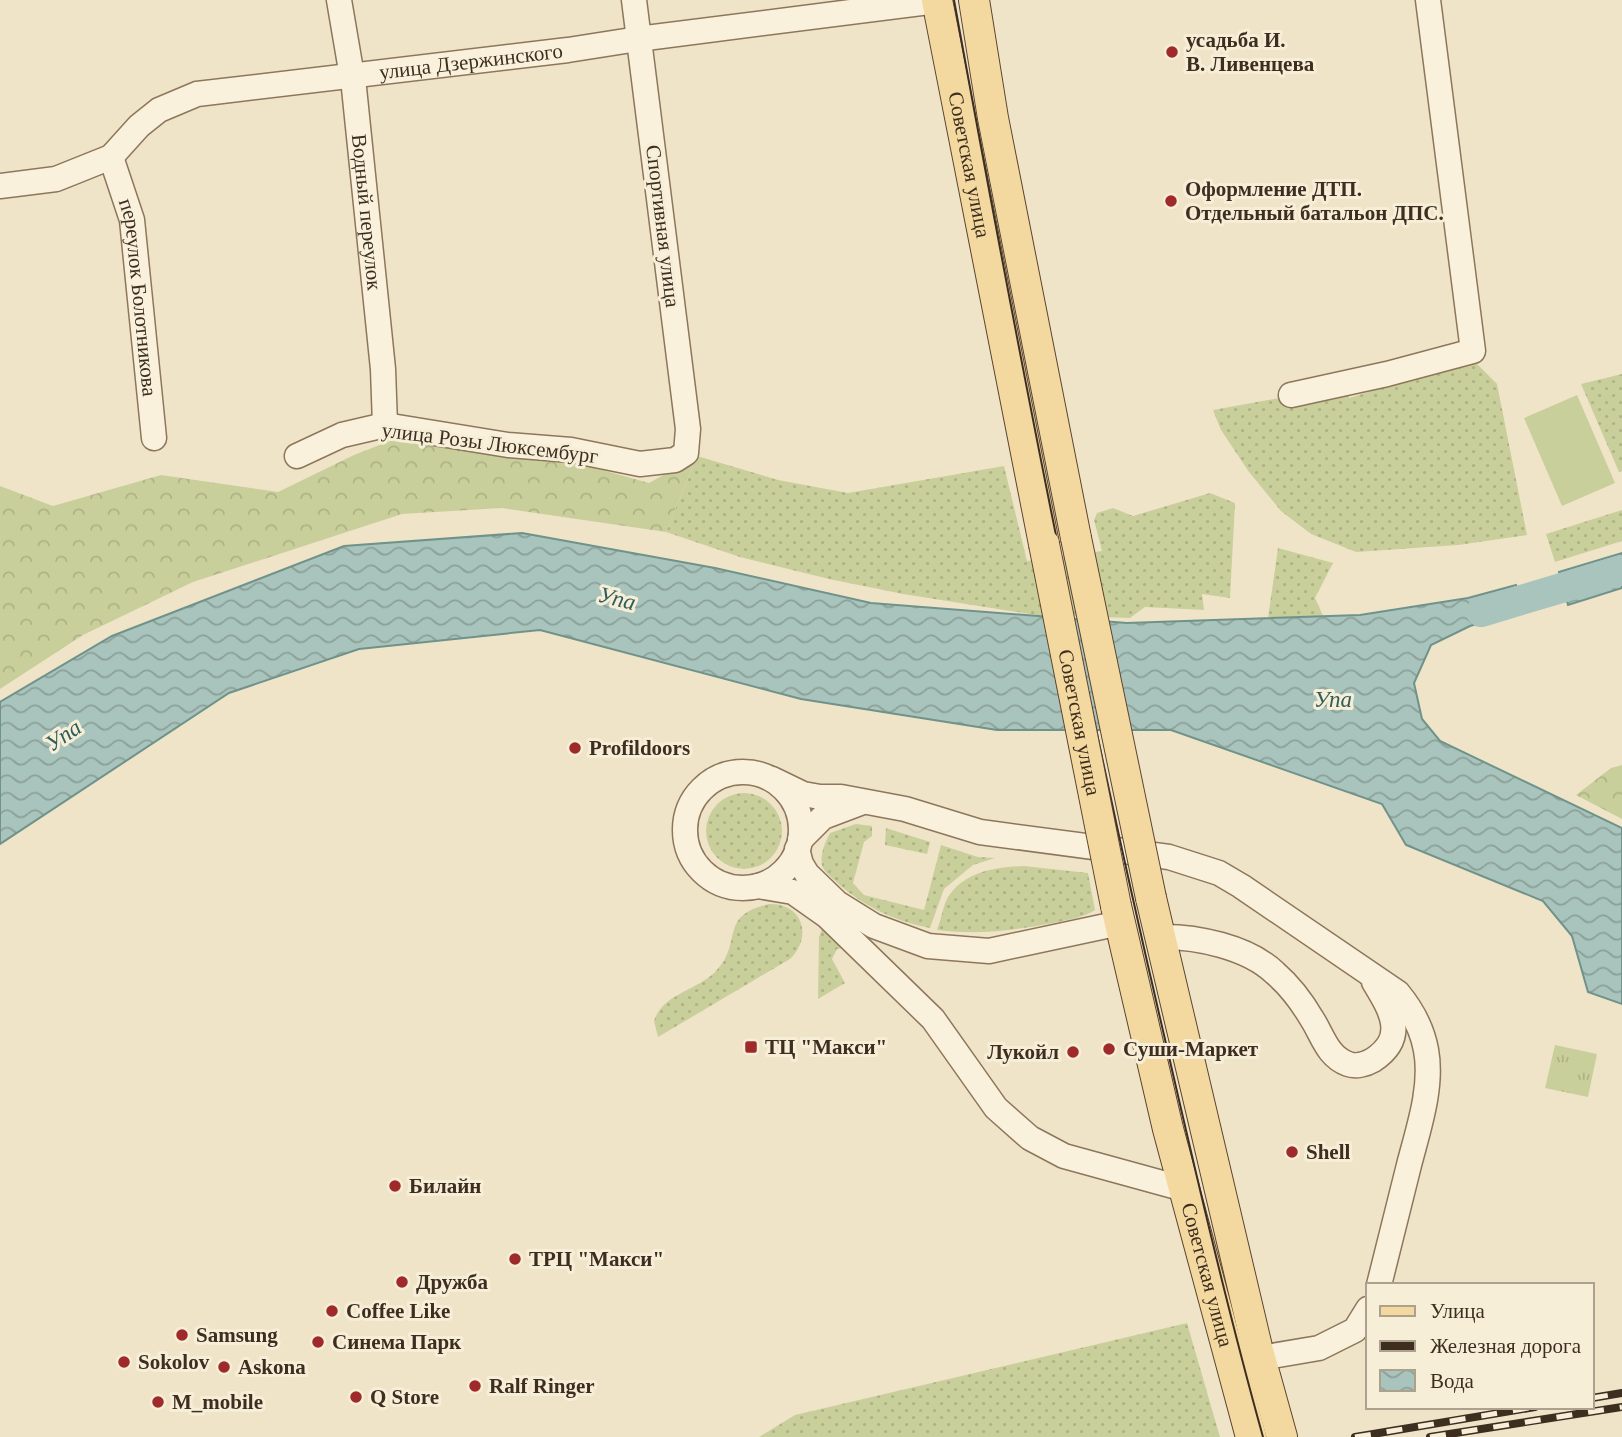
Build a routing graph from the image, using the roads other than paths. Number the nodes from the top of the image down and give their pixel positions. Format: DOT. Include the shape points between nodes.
graph roads {
  1 [pos="339,0"];
  2 [pos="634,0"];
  3 [pos="938,0"];
  4 [pos="974,0"];
  5 [pos="1428,0"];
  6 [pos="638,39"];
  7 [pos="353,75"];
  8 [pos="111,157"];
  9 [pos="0,186"];
  10 [pos="1291,395"];
  11 [pos="385,425"];
  12 [pos="155,438"];
  13 [pos="686,453"];
  14 [pos="298,456"];
  15 [pos="772,779"];
  16 [pos="871,802"];
  17 [pos="799,845"];
  18 [pos="758,886"];
  19 [pos="1118,915"];
  20 [pos="1159,937"];
  21 [pos="1372,978"];
  22 [pos="1184,1189"];
  23 [pos="1380,1283"];
  24 [pos="1366,1312"];
  25 [pos="1262,1365"];
  26 [pos="1251,1437"];
  27 [pos="1282,1437"];
  1 -- 7 [label="street, Водный переулок"];
  2 -- 6 [label="street, Спортивная улица"];
  3 -- 6 [label="street, улица Дзержинского"];
  3 -- 19 [label="main road, Советская улица, bridge"];
  4 -- 20 [label="main road, Советская улица, bridge" via="993,118"];
  5 -- 10 [label="street" via="1473,351"];
  6 -- 7 [label="street, улица Дзержинского"];
  6 -- 13 [label="street, Спортивная улица" via="688,429"];
  7 -- 8 [label="street, улица Дзержинского" via="197,94 159,110"];
  7 -- 11 [label="street, Водный переулок"];
  8 -- 9 [label="street, улица Дзержинского" via="56,180"];
  8 -- 12 [label="street, переулок Болотникова" via="132,220"];
  11 -- 13 [label="street, улица Розы Люксембург" via="640,464 675,460"];
  11 -- 14 [label="street, улица Розы Люксембург" via="342,435"];
  15 -- 16 [label="street" via="803,794"];
  15 -- 17 [label="street" via="795,805"];
  15 -- 18 [label="street" via="735,772 717,777 702,788 685,822 686,842 703,873 734,887"];
  16 -- 17 [label="street" via="823,817"];
  16 -- 21 [label="street" via="980,832 1200,866 1241,886"];
  17 -- 18 [label="street" via="782,873"];
  17 -- 19 [label="street" via="807,874 837,903 874,926 928,946 989,951"];
  18 -- 22 [label="street" via="793,892 827,916 933,1019 996,1108 1030,1138 1065,1156"];
  19 -- 22 [label="main road, Советская улица"];
  20 -- 21 [label="street" via="1227,948 1274,971 1298,997 1324,1044 1350,1066 1367,1064 1385,1053 1392,1040 1394,1024"];
  20 -- 25 [label="main road, Советская улица"];
  21 -- 23 [label="street" via="1398,993 1413,1011 1426,1050 1427,1077"];
  22 -- 26 [label="main road, Советская улица"];
  24 -- 25 [label="street" via="1355,1330 1319,1348"];
  25 -- 27 [label="main road, Советская улица"];
}
